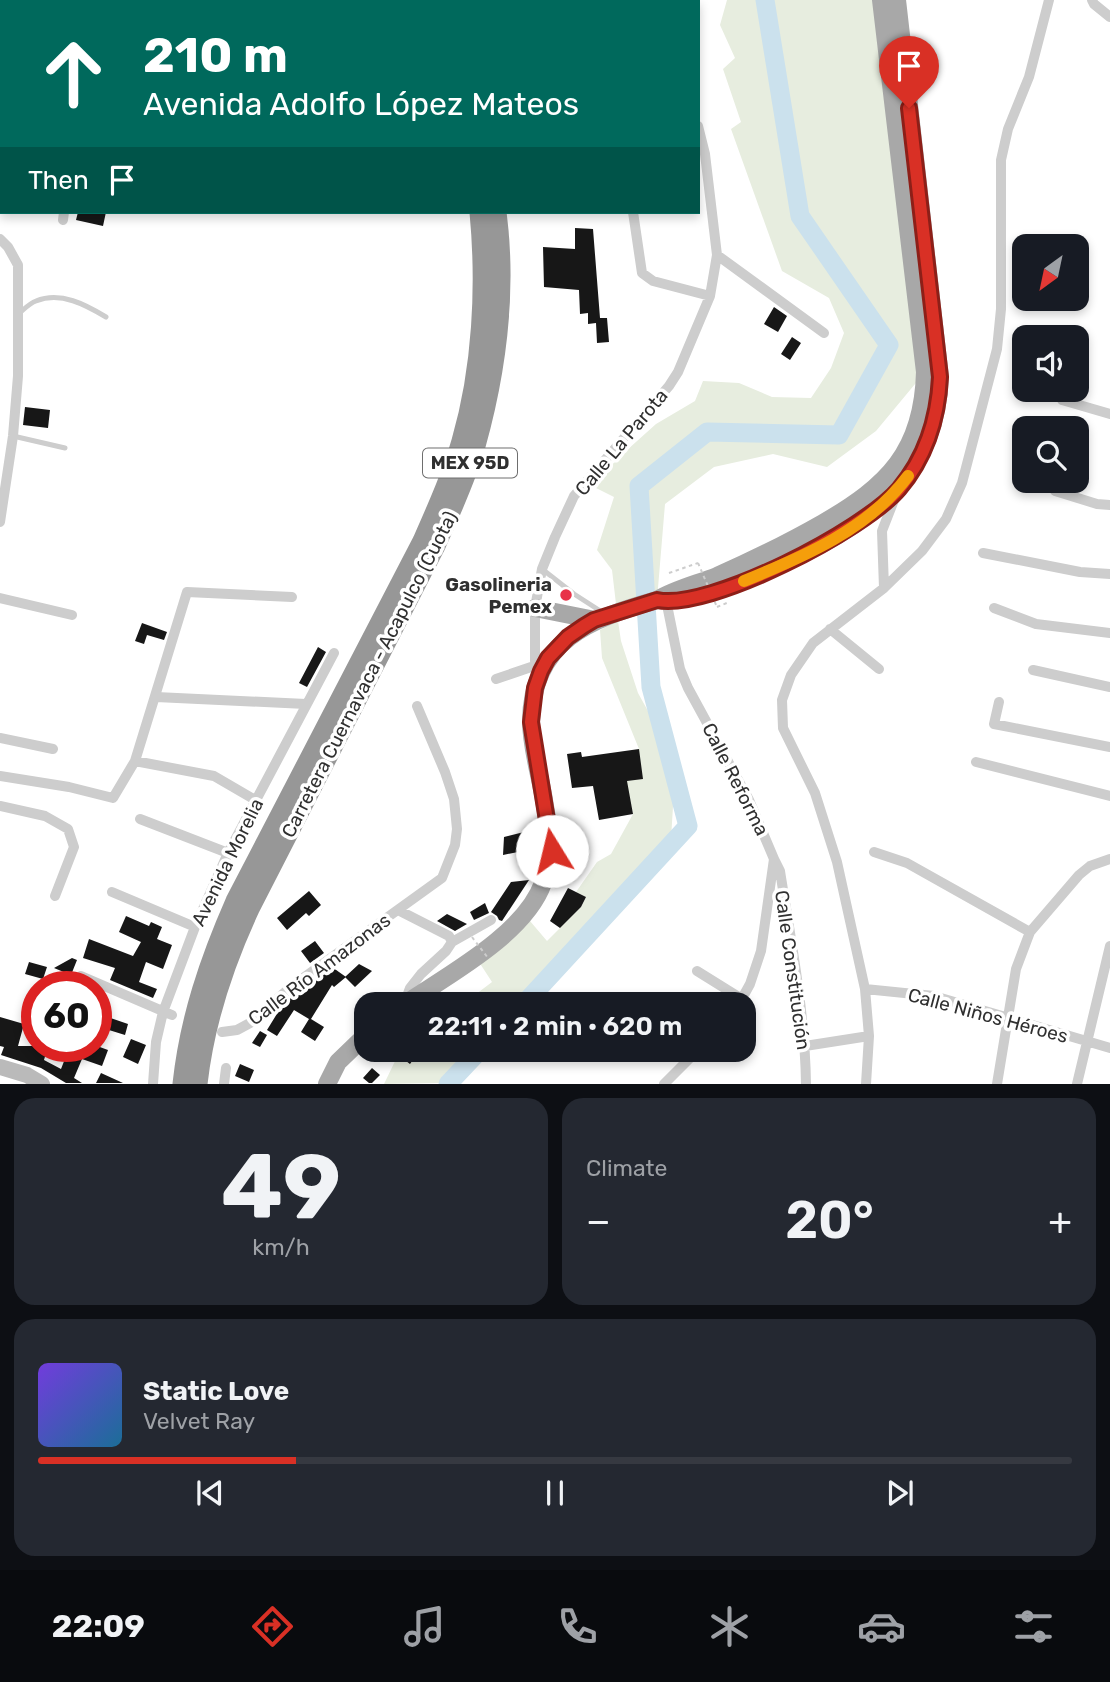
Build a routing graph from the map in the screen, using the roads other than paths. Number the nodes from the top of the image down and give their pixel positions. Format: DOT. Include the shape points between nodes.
graph roads {
  1 [pos="881,0"];
  2 [pos="897,0"];
  3 [pos="1049,0"];
  4 [pos="1092,0"];
  5 [pos="1110,16"];
  6 [pos="700,134"];
  7 [pos="479,214"];
  8 [pos="497,214"];
  9 [pos="633,214"];
  10 [pos="0,239"];
  11 [pos="717,255"];
  12 [pos="710,296"];
  13 [pos="18,314"];
  14 [pos="106,317"];
  15 [pos="824,333"];
  16 [pos="1069,402"];
  17 [pos="1110,414"];
  18 [pos="13,436"];
  19 [pos="65,448"];
  20 [pos="898,489"];
  21 [pos="1061,493"];
  22 [pos="1110,505"];
  23 [pos="0,522"];
  24 [pos="983,553"];
  25 [pos="542,569"];
  26 [pos="1110,574"];
  27 [pos="884,587"];
  28 [pos="292,597"];
  29 [pos="0,598"];
  30 [pos="660,600"];
  31 [pos="535,608"];
  32 [pos="994,608"];
  33 [pos="72,615"];
  34 [pos="606,616"];
  35 [pos="830,629"];
  36 [pos="1110,633"];
  37 [pos="334,653"];
  38 [pos="539,668"];
  39 [pos="879,669"];
  40 [pos="1033,670"];
  41 [pos="496,679"];
  42 [pos="1110,687"];
  43 [pos="156,697"];
  44 [pos="999,702"];
  45 [pos="306,704"];
  46 [pos="417,706"];
  47 [pos="0,738"];
  48 [pos="1110,747"];
  49 [pos="52,749"];
  50 [pos="135,761"];
  51 [pos="976,762"];
  52 [pos="0,776"];
  53 [pos="1110,796"];
  54 [pos="257,801"];
  55 [pos="0,806"];
  56 [pos="140,819"];
  57 [pos="874,852"];
  58 [pos="228,853"];
  59 [pos="774,859"];
  60 [pos="1110,859"];
  61 [pos="112,892"];
  62 [pos="55,896"];
  63 [pos="398,910"];
  64 [pos="491,919"];
  65 [pos="195,927"];
  66 [pos="1030,932"];
  67 [pos="452,942"];
  68 [pos="1110,946"];
  69 [pos="697,971"];
  70 [pos="865,989"];
  71 [pos="112,990"];
  72 [pos="408,992"];
  73 [pos="422,992"];
  74 [pos="727,992"];
  75 [pos="745,992"];
  76 [pos="168,1014"];
  77 [pos="1010,1018"];
  78 [pos="222,1032"];
  79 [pos="869,1036"];
  80 [pos="1086,1041"];
  81 [pos="805,1046"];
  82 [pos="354,1047"];
  83 [pos="1110,1048"];
  84 [pos="686,1062"];
  85 [pos="0,1067"];
  86 [pos="226,1068"];
  87 [pos="42,1083"];
  88 [pos="153,1083"];
  89 [pos="182,1083"];
  90 [pos="198,1083"];
  91 [pos="224,1083"];
  92 [pos="327,1083"];
  93 [pos="664,1083"];
  94 [pos="806,1083"];
  95 [pos="866,1083"];
  96 [pos="997,1083"];
  97 [pos="1077,1083"];
  1 -- 30 [label="main road" via="925,372 916,428 896,466 863,499 765,554"];
  2 -- 20 [label="main road" via="940,377 929,438"];
  3 -- 27 [label="street" via="1001,160 998,349 962,483 946,519"];
  4 -- 5 [label="street"];
  6 -- 11 [label="street, Calle La Parota"];
  7 -- 89 [label="highway, Carretera Cuernavaca - Acapulco (Cuota) / MEX 95D" via="482,281 470,402 461,442 422,541 225,923 202,985"];
  8 -- 90 [label="highway, Carretera Cuernavaca - Acapulco (Cuota) / MEX 95D" via="498,320 476,447 436,546 230,952 207,1025"];
  9 -- 12 [label="street" via="642,273 653,281"];
  10 -- 13 [label="street" via="19,265"];
  11 -- 12 [label="street, Calle La Parota"];
  11 -- 15 [label="street"];
  12 -- 25 [label="street, Calle La Parota" via="678,372 574,496"];
  13 -- 14 [label="lane" via="35,301 50,298 80,301"];
  13 -- 18 [label="street"];
  16 -- 17 [label="street"];
  18 -- 19 [label="lane"];
  18 -- 23 [label="street"];
  20 -- 27 [label="street" via="882,531"];
  20 -- 30 [label="main road" via="860,522 772,569 719,590"];
  21 -- 22 [label="street"];
  24 -- 26 [label="street"];
  25 -- 31 [label="street, Calle La Parota"];
  25 -- 34 [label="lane"];
  27 -- 35 [label="street"];
  28 -- 43 [label="street" via="187,592"];
  29 -- 33 [label="street"];
  30 -- 34 [label="main road"];
  30 -- 59 [label="street, Calle Reforma" via="688,688 750,800"];
  31 -- 34 [label="main road"];
  31 -- 38 [label="street, Calle La Parota" via="534,661"];
  32 -- 36 [label="street" via="1036,624"];
  34 -- 38 [label="main road" via="568,637"];
  35 -- 39 [label="street"];
  35 -- 70 [label="street" via="813,643 791,675 782,700 783,728 815,793 838,862"];
  37 -- 45 [label="street, Avenida Morelia"];
  38 -- 41 [label="street"];
  38 -- 73 [label="main road" via="531,722 552,851 543,885 529,910 505,935"];
  40 -- 42 [label="street"];
  43 -- 45 [label="street"];
  43 -- 50 [label="street"];
  44 -- 48 [label="street" via="994,724"];
  45 -- 54 [label="street, Avenida Morelia"];
  46 -- 63 [label="street" via="454,799 457,829 442,878"];
  47 -- 49 [label="street"];
  50 -- 52 [label="street" via="113,799"];
  50 -- 54 [label="street" via="214,776"];
  51 -- 53 [label="street"];
  54 -- 58 [label="street, Avenida Morelia"];
  55 -- 62 [label="street" via="45,816 68,828 74,847"];
  56 -- 58 [label="street"];
  57 -- 66 [label="street" via="908,863"];
  58 -- 65 [label="street, Avenida Morelia"];
  59 -- 75 [label="street, Calle Reforma" via="761,951"];
  59 -- 81 [label="street, Calle Constitución" via="780,871"];
  60 -- 66 [label="street" via="1079,875"];
  61 -- 65 [label="street"];
  63 -- 67 [label="street, Calle Río Amazonas" via="449,936"];
  63 -- 78 [label="street, Calle Río Amazonas" via="292,986 250,1023"];
  64 -- 67 [label="street"];
  65 -- 76 [label="street, Avenida Morelia"];
  66 -- 77 [label="street" via="1016,969"];
  67 -- 72 [label="street"];
  68 -- 80 [label="street"];
  69 -- 74 [label="street"];
  70 -- 77 [label="street, Calle Niños Héroes" via="934,996"];
  70 -- 79 [label="street"];
  71 -- 76 [label="street"];
  76 -- 88 [label="street, Avenida Morelia" via="156,1042"];
  77 -- 80 [label="street, Calle Niños Héroes"];
  77 -- 96 [label="street"];
  79 -- 81 [label="street"];
  79 -- 95 [label="street"];
  80 -- 83 [label="street, Calle Niños Héroes"];
  80 -- 97 [label="street"];
  81 -- 94 [label="street, Calle Constitución"];
  82 -- 92 [label="main road" via="338,1062"];
  84 -- 93 [label="street"];
  85 -- 87 [label="street"];
  86 -- 91 [label="street"];
}
